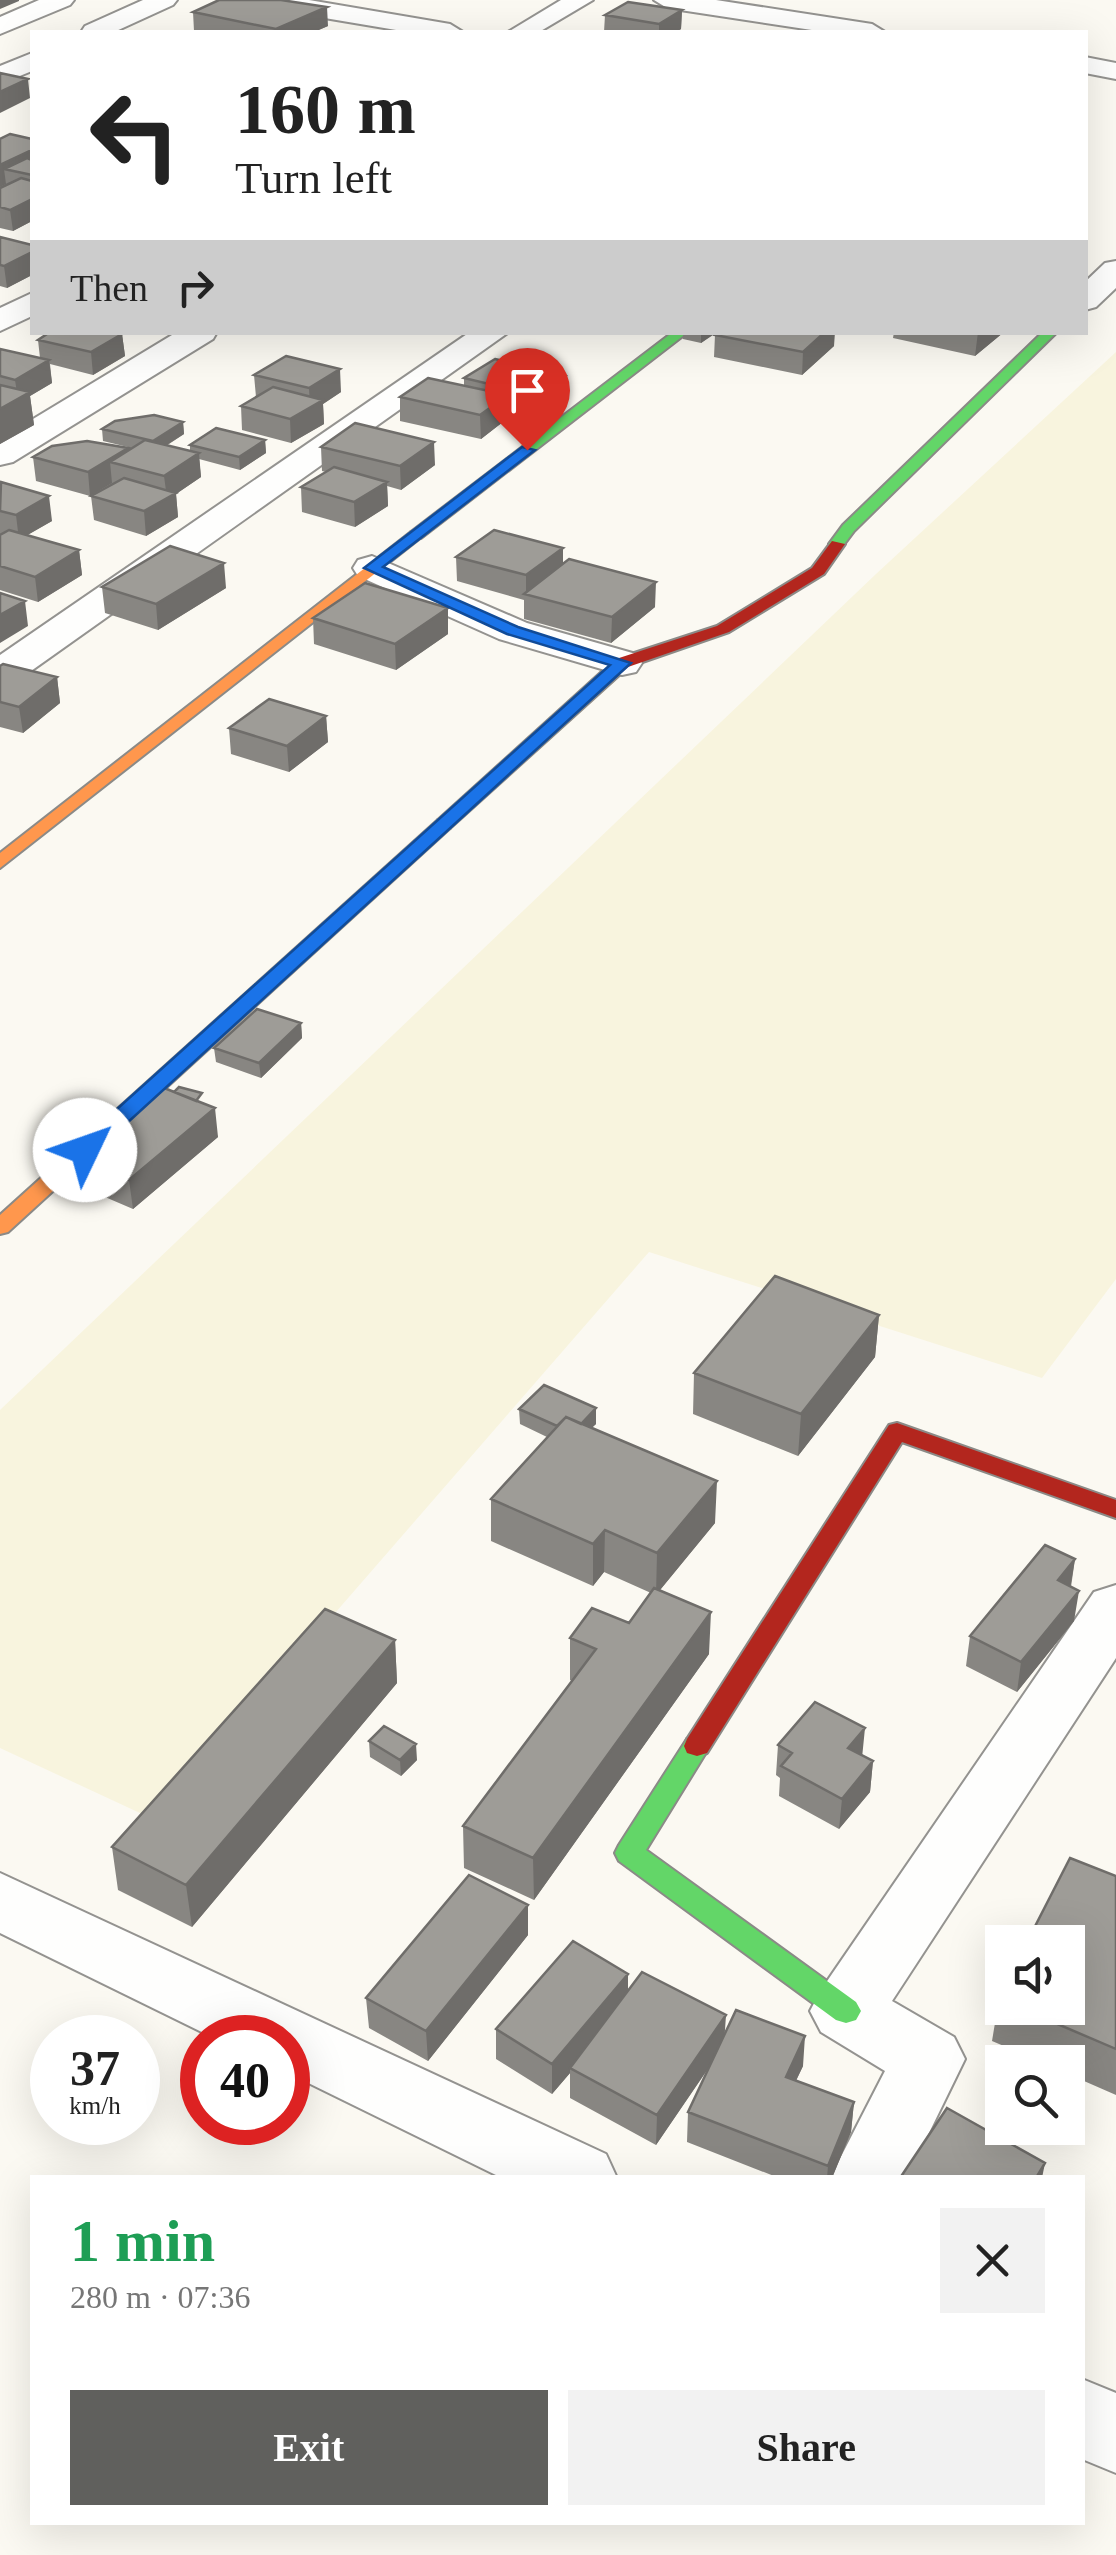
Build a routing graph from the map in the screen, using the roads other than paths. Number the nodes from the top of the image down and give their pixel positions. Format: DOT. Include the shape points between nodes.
graph roads {
  1 [pos="60,0"];
  2 [pos="164,0"];
  3 [pos="264,0"];
  4 [pos="580,0"];
  5 [pos="667,0"];
  6 [pos="734,10"];
  7 [pos="0,26"];
  8 [pos="98,30"];
  9 [pos="438,30"];
  10 [pos="525,30"];
  11 [pos="701,30"];
  12 [pos="859,30"];
  13 [pos="30,62"];
  14 [pos="1088,65"];
  15 [pos="1116,70"];
  16 [pos="0,76"];
  17 [pos="1116,270"];
  18 [pos="1088,297"];
  19 [pos="30,303"];
  20 [pos="0,320"];
  21 [pos="196,335"];
  22 [pos="488,335"];
  23 [pos="678,335"];
  24 [pos="1048,335"];
  25 [pos="0,454"];
  26 [pos="372,568"];
  27 [pos="622,663"];
  28 [pos="0,674"];
  29 [pos="0,862"];
  30 [pos="0,1227"];
  31 [pos="1116,1510"];
  32 [pos="1116,1608"];
  33 [pos="0,1902"];
  34 [pos="846,2011"];
  35 [pos="238,2015"];
  36 [pos="310,2049"];
  37 [pos="573,2175"];
  38 [pos="870,2175"];
  39 [pos="1085,2419"];
  40 [pos="1116,2434"];
  1 -- 7 [label="street"];
  2 -- 8 [label="street"];
  3 -- 9 [label="street"];
  4 -- 10 [label="street"];
  5 -- 6 [label="street"];
  6 -- 11 [label="street"];
  6 -- 12 [label="street"];
  13 -- 16 [label="street"];
  14 -- 15 [label="street"];
  17 -- 18 [label="street"];
  19 -- 20 [label="street"];
  21 -- 25 [label="street"];
  22 -- 28 [label="street"];
  23 -- 26 [label="street"];
  24 -- 27 [label="street" via="848,528 818,571 723,630"];
  26 -- 27 [label="street" via="512,631"];
  26 -- 29 [label="street"];
  27 -- 30 [label="street"];
  31 -- 34 [label="street" via="897,1431 628,1853"];
  32 -- 34 [label="street"];
  33 -- 35 [label="street"];
  34 -- 38 [label="street" via="928,2059"];
  36 -- 37 [label="street"];
  39 -- 40 [label="street"];
}
